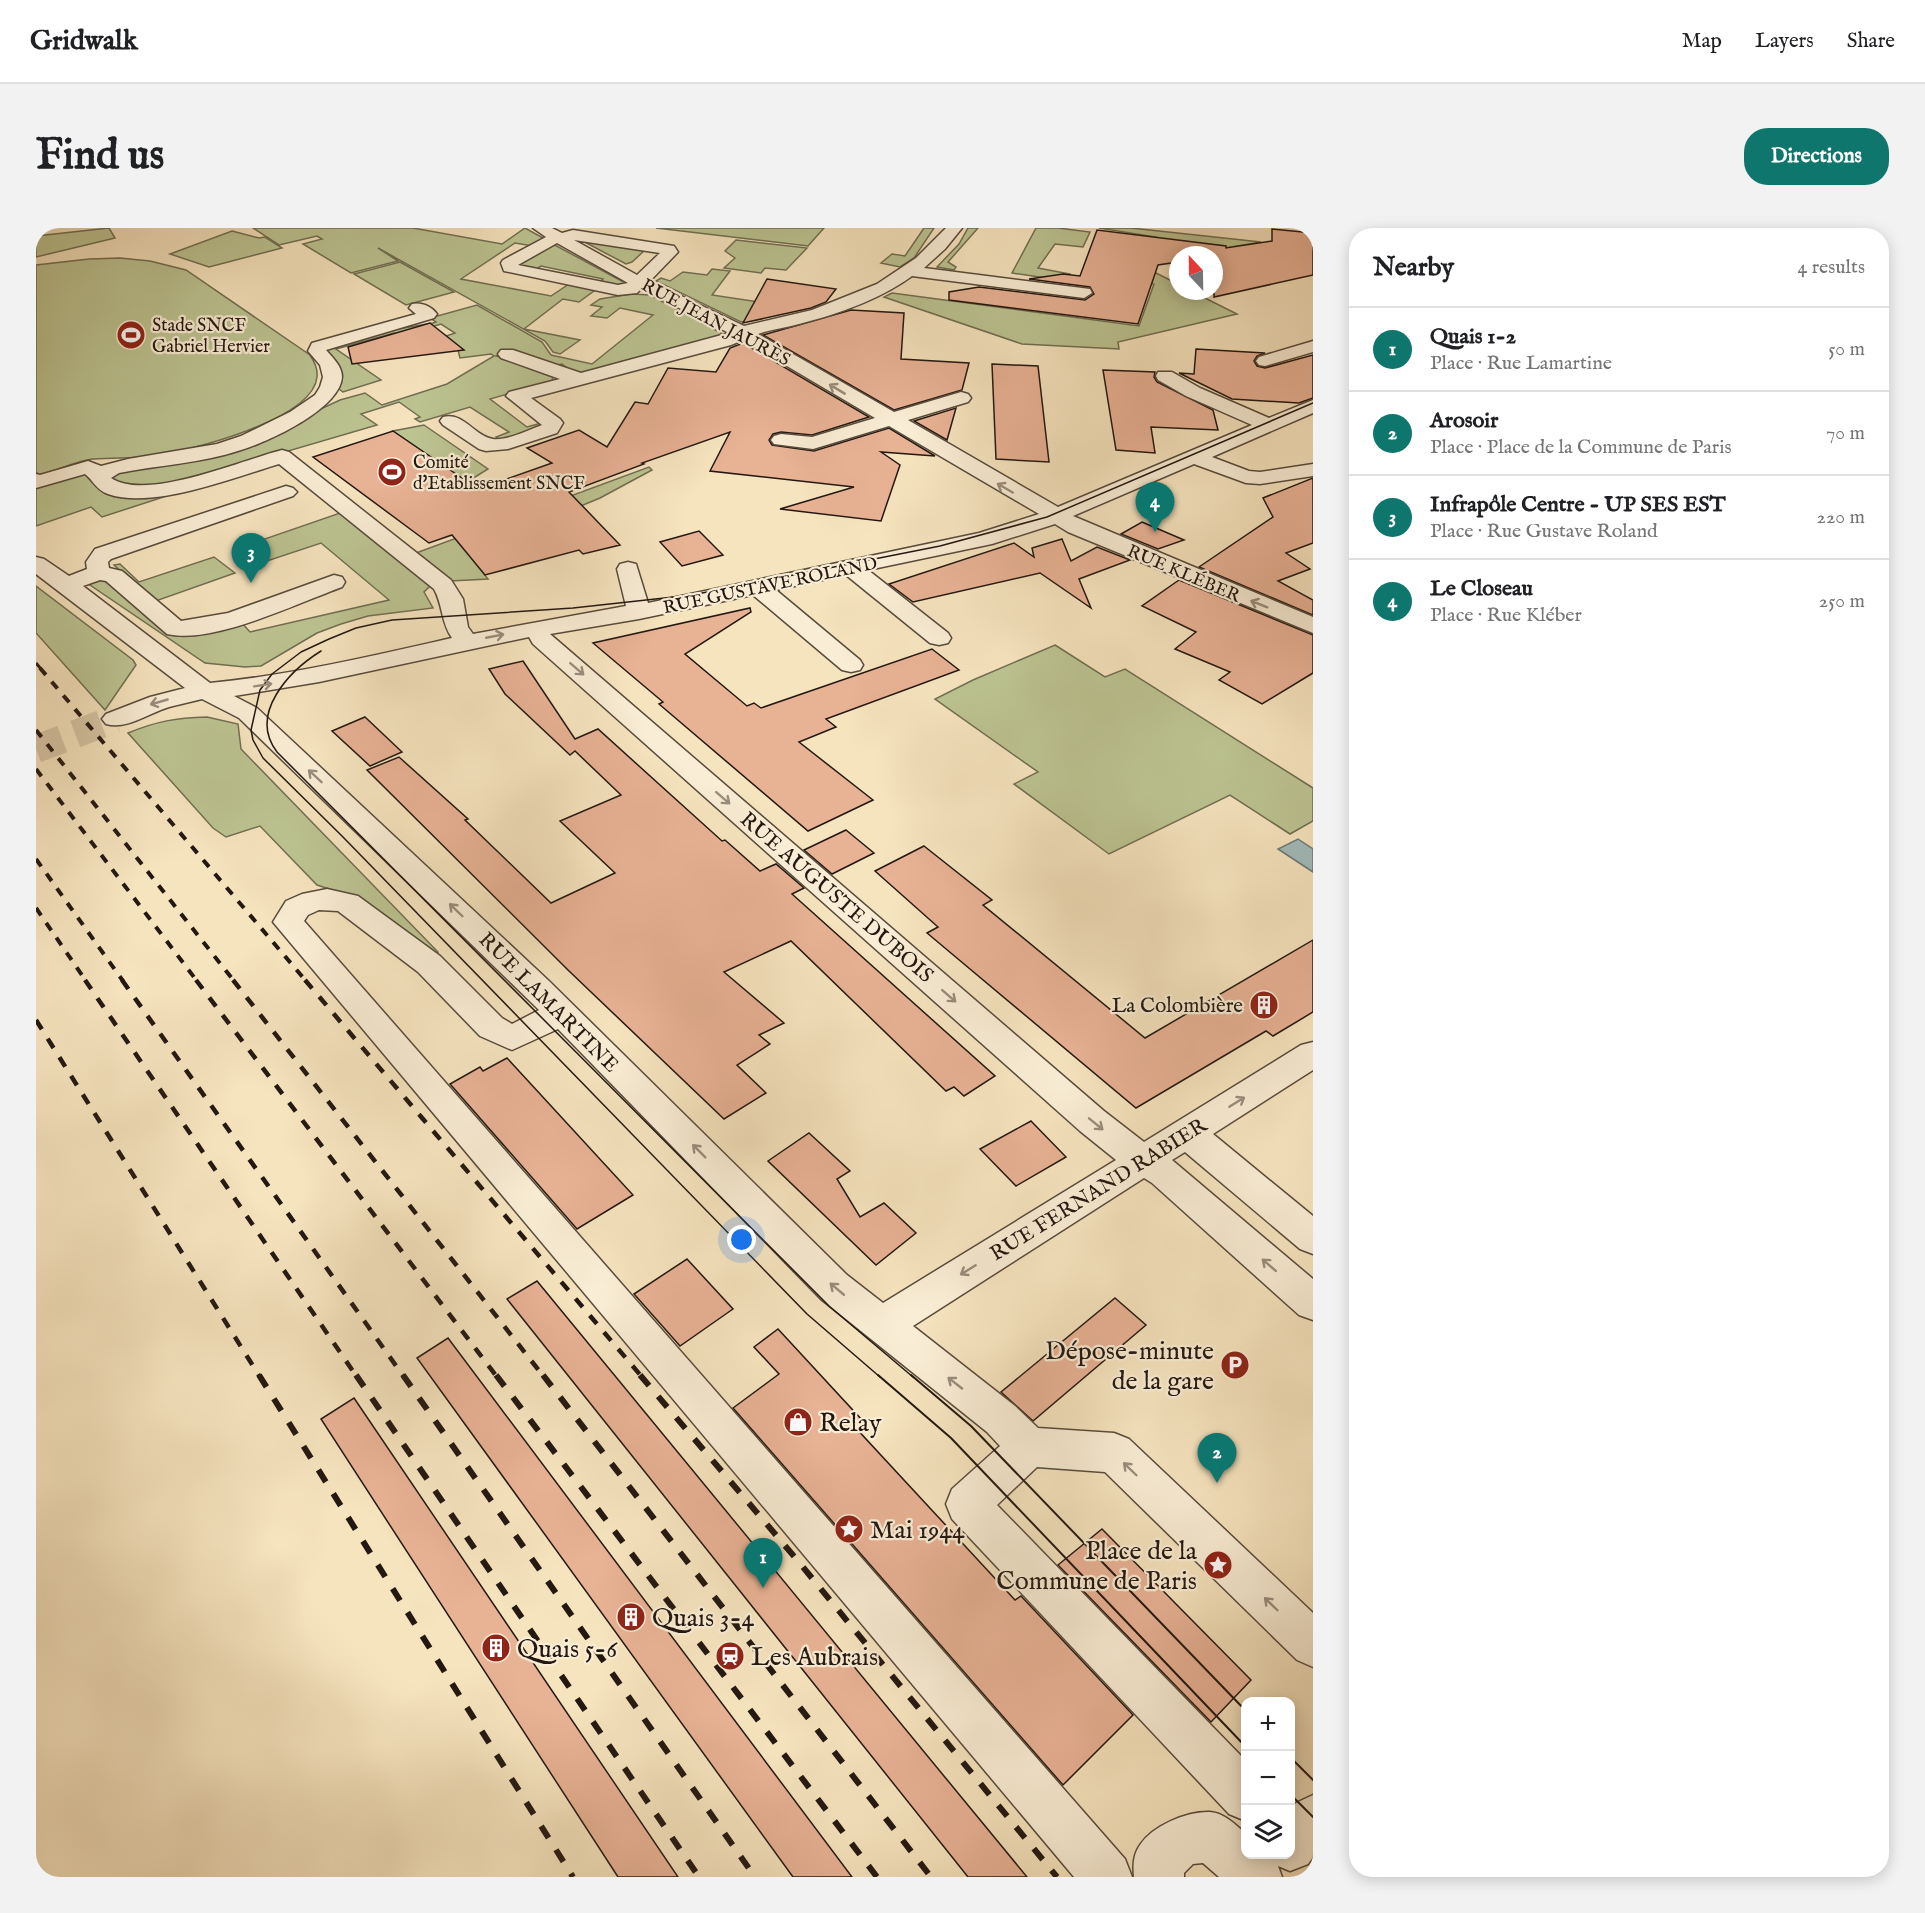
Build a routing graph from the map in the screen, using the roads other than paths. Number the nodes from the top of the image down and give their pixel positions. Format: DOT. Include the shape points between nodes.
graph roads {
  1 [pos="541,228"];
  2 [pos="954,228"];
  3 [pos="572,234"];
  4 [pos="908,271"];
  5 [pos="639,282"];
  6 [pos="1084,293"];
  7 [pos="418,308"];
  8 [pos="744,333"];
  9 [pos="1313,346"];
  10 [pos="507,354"];
  11 [pos="1266,361"];
  12 [pos="1165,376"];
  13 [pos="579,380"];
  14 [pos="961,398"];
  15 [pos="1313,406"];
  16 [pos="889,419"];
  17 [pos="450,421"];
  18 [pos="1269,425"];
  19 [pos="781,440"];
  20 [pos="1194,457"];
  21 [pos="1312,470"];
  22 [pos="101,476"];
  23 [pos="36,480"];
  24 [pos="286,492"];
  25 [pos="1056,516"];
  26 [pos="36,564"];
  27 [pos="851,568"];
  28 [pos="628,569"];
  29 [pos="99,573"];
  30 [pos="334,582"];
  31 [pos="66,584"];
  32 [pos="758,587"];
  33 [pos="639,612"];
  34 [pos="1313,626"];
  35 [pos="535,629"];
  36 [pos="939,638"];
  37 [pos="467,642"];
  38 [pos="851,664"];
  39 [pos="205,691"];
  40 [pos="115,719"];
  41 [pos="562,1013"];
  42 [pos="1313,1054"];
  43 [pos="1187,1133"];
  44 [pos="1143,1161"];
  45 [pos="1313,1238"];
  46 [pos="1313,1303"];
  47 [pos="884,1324"];
  48 [pos="1029,1447"];
  49 [pos="1313,1644"];
  50 [pos="1241,1793"];
  51 [pos="1313,1820"];
  52 [pos="1295,1840"];
  53 [pos="1279,1859"];
  54 [pos="1107,1877"];
  55 [pos="1159,1877"];
  56 [pos="1257,1877"];
  57 [pos="1264,1877"];
  1 -- 3 [label="street, RUE JEAN JAURÈS"];
  2 -- 4 [label="street"];
  3 -- 5 [label="street, RUE JEAN JAURÈS"];
  3 -- 5 [label="street" via="668,249 670,252"];
  3 -- 5 [label="street" via="548,241 509,263 510,268 618,290 631,289"];
  4 -- 6 [label="street"];
  4 -- 8 [label="street" via="857,300"];
  5 -- 8 [label="street, RUE JEAN JAURÈS"];
  7 -- 22 [label="street" via="428,314 318,347 317,351 331,366 332,378 324,396 305,413 236,445 125,465"];
  8 -- 13 [label="street"];
  16 -- 8 [label="street, RUE JEAN JAURÈS, one-way"];
  9 -- 11 [label="street"];
  10 -- 13 [label="street"];
  12 -- 18 [label="street"];
  13 -- 17 [label="street" via="516,396 553,423 550,429 501,445 486,445"];
  14 -- 16 [label="street"];
  15 -- 18 [label="street, RUE GUSTAVE ROLAND"];
  16 -- 19 [label="street" via="813,442"];
  25 -- 16 [label="street, RUE JEAN JAURÈS, one-way"];
  18 -- 20 [label="street, RUE GUSTAVE ROLAND"];
  20 -- 21 [label="street" via="1246,477"];
  20 -- 25 [label="street, RUE GUSTAVE ROLAND"];
  22 -- 23 [label="street" via="88,467"];
  22 -- 37 [label="street" via="105,487 145,493 282,456 442,585 450,599 456,627"];
  24 -- 29 [label="street" via="102,554 97,562"];
  25 -- 27 [label="street, RUE GUSTAVE ROLAND" via="959,545"];
  34 -- 25 [label="street, RUE KLÉBER, one-way"];
  26 -- 31 [label="street, RUE LAMARTINE"];
  27 -- 32 [label="street, RUE GUSTAVE ROLAND"];
  27 -- 36 [label="street"];
  28 -- 33 [label="street"];
  29 -- 30 [label="street" via="114,576 175,629 218,624"];
  29 -- 31 [label="street"];
  31 -- 39 [label="street, RUE LAMARTINE"];
  32 -- 33 [label="street, RUE GUSTAVE ROLAND"];
  32 -- 38 [label="street"];
  33 -- 35 [label="street, RUE GUSTAVE ROLAND"];
  37 -- 35 [label="street, RUE GUSTAVE ROLAND, one-way"];
  35 -- 44 [label="street, RUE AUGUSTE DUBOIS, one-way" via="1083,1114"];
  39 -- 37 [label="street, RUE GUSTAVE ROLAND, one-way" via="274,683"];
  39 -- 40 [label="street, RUE GUSTAVE ROLAND, one-way" via="159,702"];
  41 -- 39 [label="street, RUE LAMARTINE, one-way" via="248,713"];
  47 -- 41 [label="street, RUE LAMARTINE, one-way" via="834,1287"];
  41 -- 54 [label="street" via="512,1038 490,1027 429,964 347,903 327,898 313,901 297,908 288,922"];
  43 -- 42 [label="street, RUE FERNAND RABIER, one-way"];
  43 -- 44 [label="street, RUE FERNAND RABIER"];
  43 -- 45 [label="street"];
  46 -- 44 [label="street, one-way" via="1165,1173"];
  44 -- 47 [label="street, RUE FERNAND RABIER, one-way"];
  48 -- 47 [label="street, RUE LAMARTINE, one-way" via="1001,1419"];
  49 -- 48 [label="street, one-way" via="1114,1453"];
  48 -- 50 [label="street" via="967,1504"];
  51 -- 52 [label="street"];
  53 -- 57 [label="street"];
  55 -- 56 [label="street" via="1158,1862 1182,1841 1211,1837"];
}
